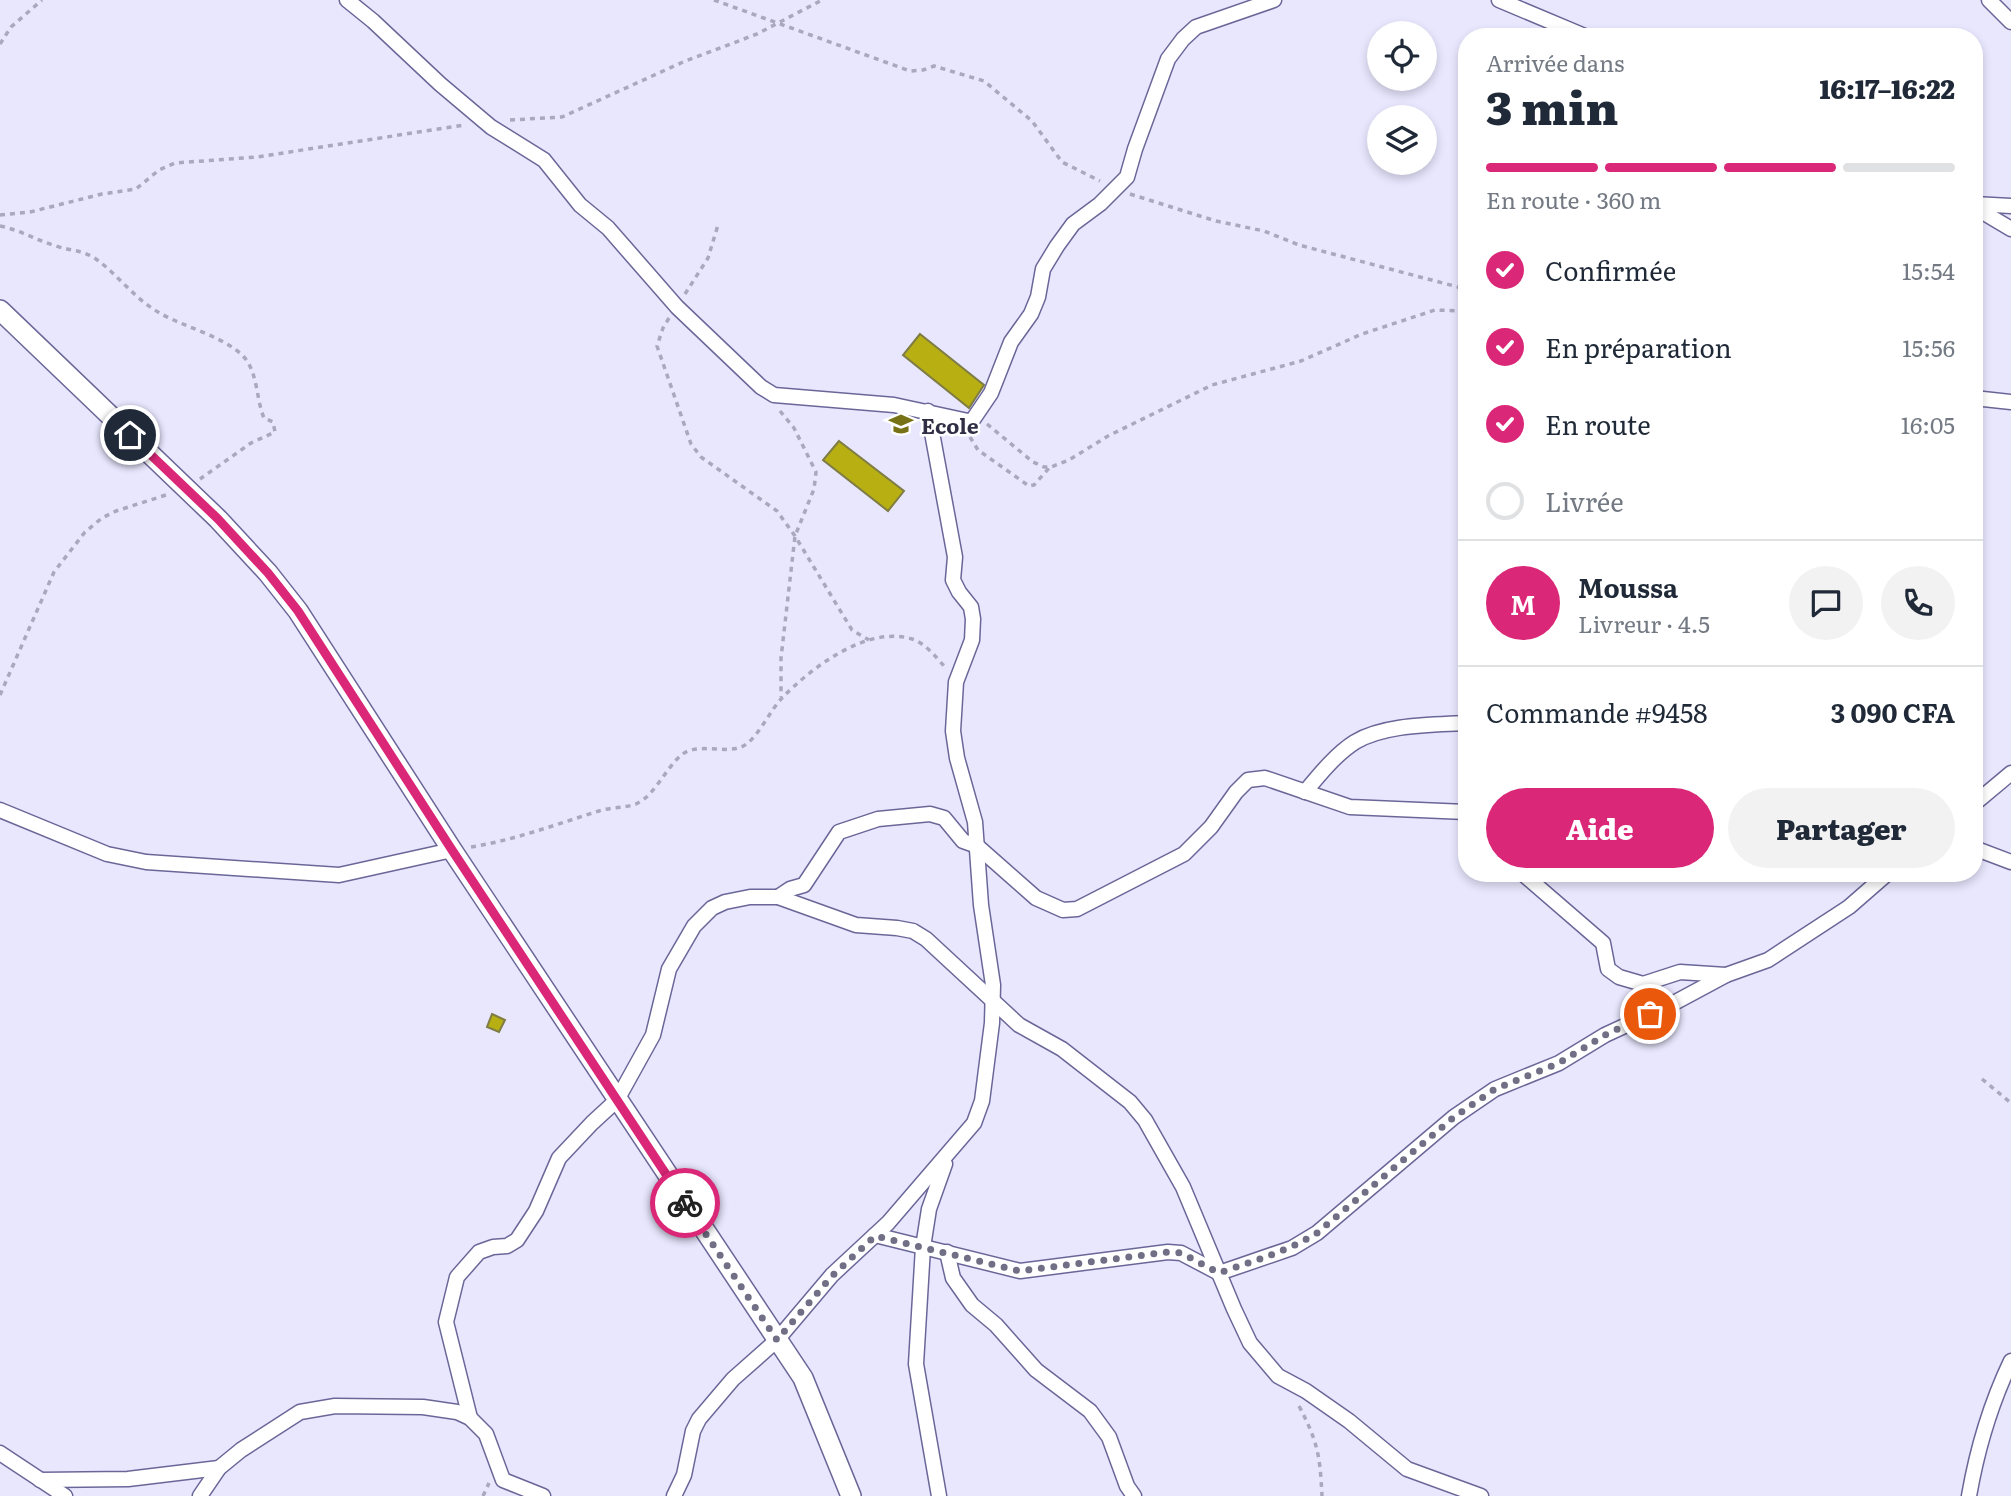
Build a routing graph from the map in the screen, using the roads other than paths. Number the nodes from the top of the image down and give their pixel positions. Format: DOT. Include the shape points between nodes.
graph roads {
  1 [pos="346,0"];
  2 [pos="1274,0"];
  3 [pos="1499,0"];
  4 [pos="1989,0"];
  5 [pos="1521,4"];
  6 [pos="2011,22"];
  7 [pos="1569,28"];
  8 [pos="1983,205"];
  9 [pos="2011,206"];
  10 [pos="1983,211"];
  11 [pos="2011,229"];
  12 [pos="0,310"];
  13 [pos="1983,399"];
  14 [pos="2011,402"];
  15 [pos="928,411"];
  16 [pos="1458,723"];
  17 [pos="2011,773"];
  18 [pos="1305,792"];
  19 [pos="1983,796"];
  20 [pos="0,810"];
  21 [pos="1458,812"];
  22 [pos="977,846"];
  23 [pos="452,850"];
  24 [pos="1983,851"];
  25 [pos="2011,862"];
  26 [pos="1532,882"];
  27 [pos="1878,882"];
  28 [pos="778,897"];
  29 [pos="1726,975"];
  30 [pos="993,1002"];
  31 [pos="617,1100"];
  32 [pos="947,1156"];
  33 [pos="875,1236"];
  34 [pos="923,1247"];
  35 [pos="947,1252"];
  36 [pos="1219,1273"];
  37 [pos="777,1340"];
  38 [pos="2011,1361"];
  39 [pos="471,1418"];
  40 [pos="0,1453"];
  41 [pos="219,1468"];
  42 [pos="40,1480"];
  43 [pos="65,1496"];
  44 [pos="200,1496"];
  45 [pos="543,1496"];
  46 [pos="674,1496"];
  47 [pos="851,1496"];
  48 [pos="939,1496"];
  49 [pos="1134,1496"];
  50 [pos="1481,1496"];
  51 [pos="1969,1496"];
  1 -- 15 [label="street" via="484,122 544,160 677,307 761,387 774,395"];
  2 -- 15 [label="street" via="1196,27 1183,39 1168,59 1127,177 1073,224 1043,269 1038,297 1011,342 990,393 972,419"];
  3 -- 5 [label="street"];
  4 -- 6 [label="street"];
  5 -- 7 [label="street"];
  8 -- 9 [label="street"];
  10 -- 11 [label="street"];
  12 -- 23 [label="street" via="268,573 298,611"];
  13 -- 14 [label="street"];
  15 -- 22 [label="street" via="955,557 953,580 971,607 973,619 972,640 956,682 953,731"];
  16 -- 18 [label="street" via="1411,726 1371,735 1354,743"];
  17 -- 19 [label="street"];
  18 -- 21 [label="street" via="1350,807"];
  18 -- 22 [label="street" via="1265,778 1248,780 1184,854 1077,909 1063,910 1036,898"];
  20 -- 23 [label="street" via="107,854 146,862 339,875"];
  22 -- 28 [label="street" via="963,841 944,818 930,814 878,819 839,832 804,885"];
  22 -- 30 [label="street"];
  23 -- 31 [label="street"];
  24 -- 25 [label="street"];
  26 -- 29 [label="street" via="1603,943 1608,969 1619,976 1643,984 1680,972"];
  27 -- 29 [label="street" via="1849,908 1768,960"];
  28 -- 30 [label="street" via="856,925 913,931"];
  28 -- 31 [label="street" via="726,902 712,908 694,926 669,969 653,1035"];
  29 -- 36 [label="street" via="1559,1063 1495,1089 1454,1117 1317,1233 1292,1248"];
  30 -- 32 [label="street" via="982,1101 974,1124"];
  30 -- 36 [label="street" via="1130,1102 1183,1187"];
  31 -- 37 [label="street"];
  31 -- 39 [label="street" via="559,1158 536,1211 517,1240 479,1252 457,1277 446,1322"];
  32 -- 33 [label="street"];
  32 -- 34 [label="street" via="929,1209"];
  33 -- 34 [label="street"];
  33 -- 37 [label="street" via="832,1276"];
  34 -- 35 [label="street"];
  34 -- 48 [label="street" via="916,1364"];
  35 -- 36 [label="street" via="1020,1271 1181,1253"];
  35 -- 49 [label="street" via="953,1278 972,1305 1036,1370 1090,1411 1109,1437"];
  36 -- 50 [label="street" via="1250,1343 1278,1376 1349,1421 1406,1469"];
  37 -- 46 [label="street" via="733,1379 699,1419"];
  37 -- 47 [label="street" via="809,1391"];
  38 -- 51 [label="street" via="1985,1431"];
  39 -- 41 [label="street" via="445,1410 390,1405 300,1412"];
  39 -- 45 [label="street" via="486,1434 503,1480"];
  40 -- 42 [label="street"];
  41 -- 42 [label="street" via="121,1480"];
  41 -- 44 [label="street"];
  42 -- 43 [label="street"];
}
